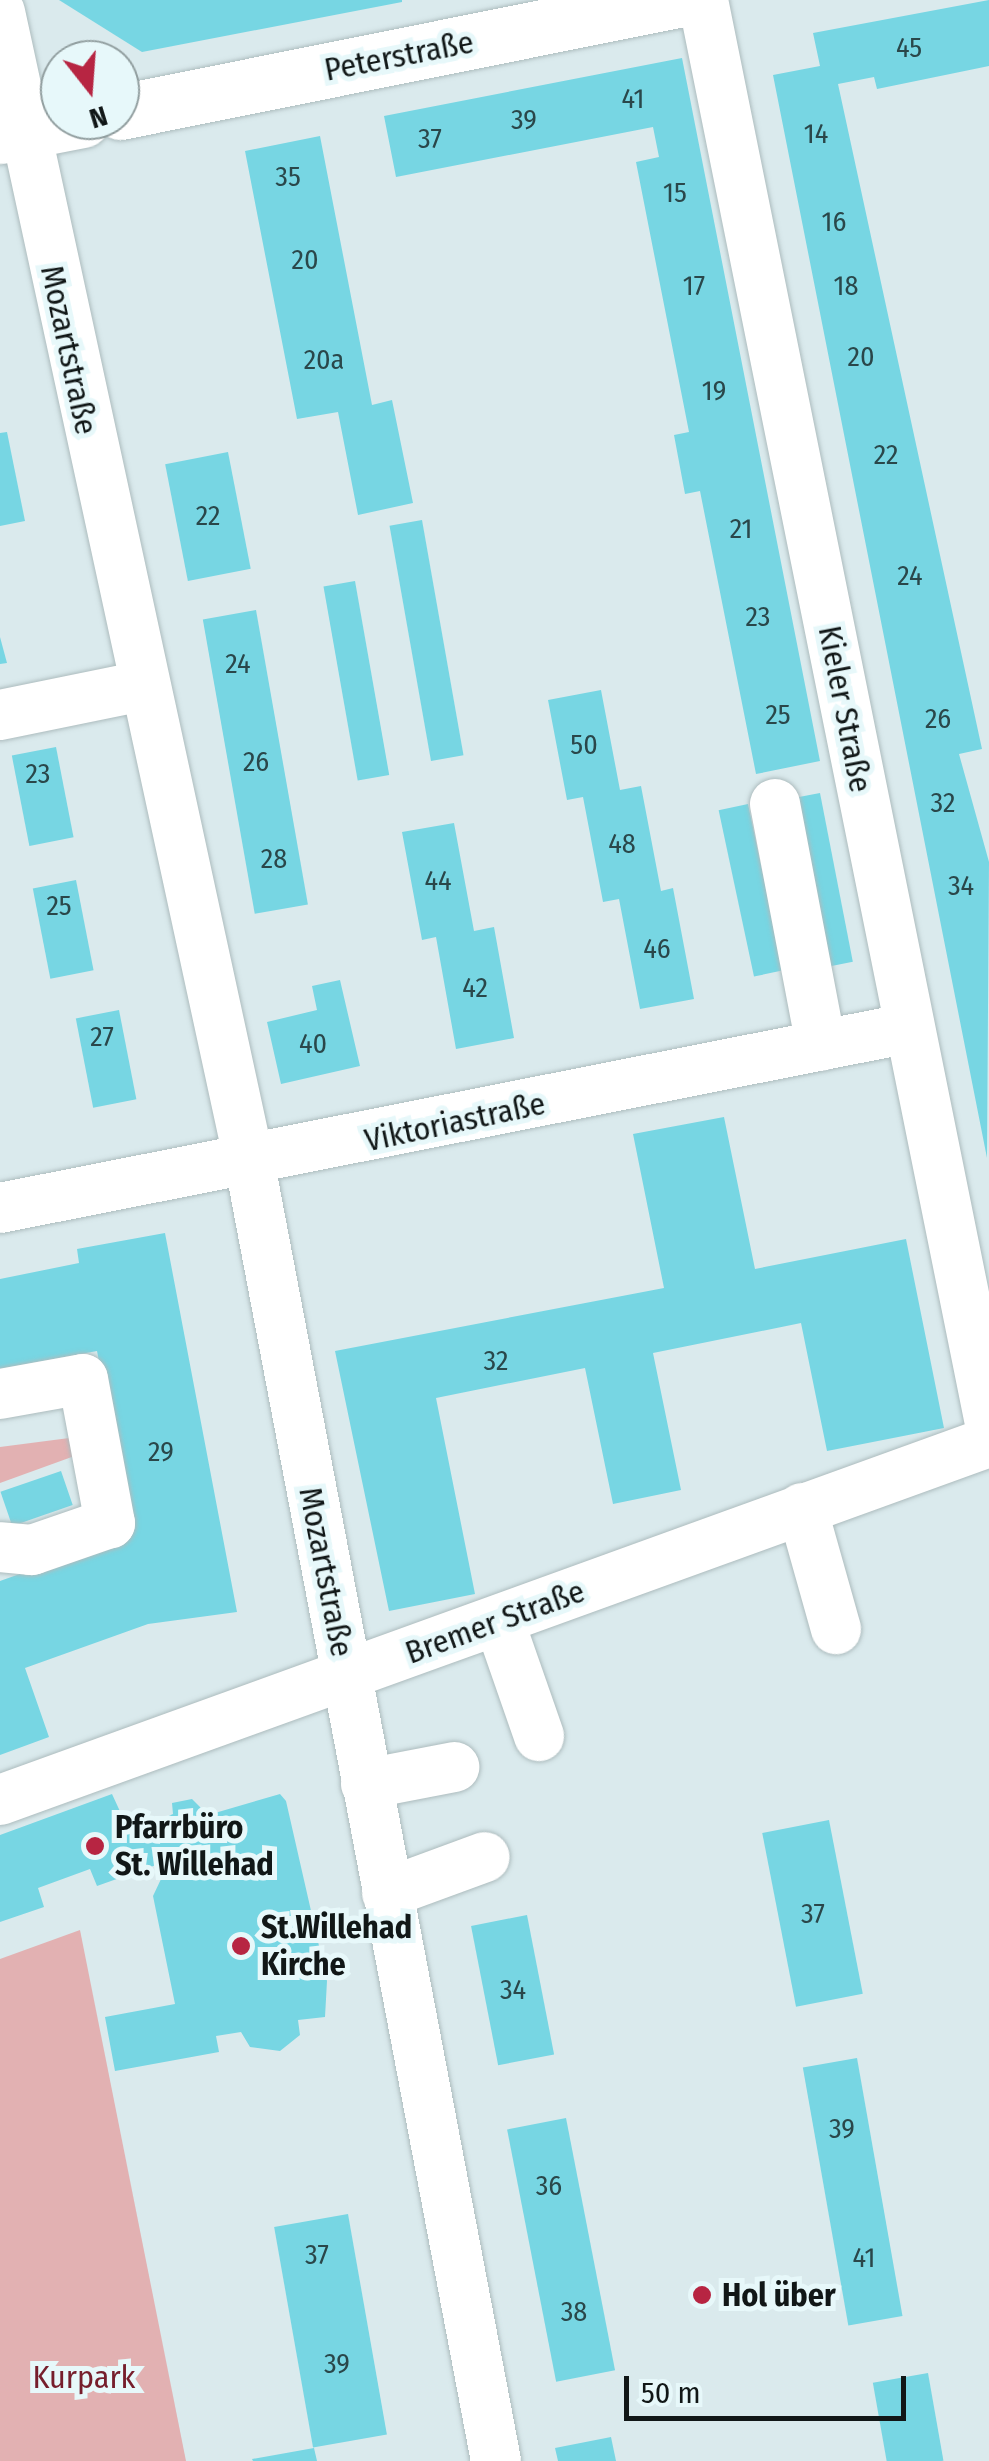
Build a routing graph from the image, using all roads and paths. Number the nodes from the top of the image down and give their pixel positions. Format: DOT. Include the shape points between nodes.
graph roads {
  1 [pos="677,0"];
  2 [pos="703,0"];
  3 [pos="0,12"];
  4 [pos="140,108"];
  5 [pos="40,128"];
  6 [pos="12,134"];
  7 [pos="142,686"];
  8 [pos="0,715"];
  9 [pos="775,804"];
  10 [pos="909,1028"];
  11 [pos="821,1046"];
  12 [pos="250,1164"];
  13 [pos="0,1208"];
  14 [pos="0,1394"];
  15 [pos="989,1418"];
  16 [pos="989,1442"];
  17 [pos="802,1508"];
  18 [pos="0,1547"];
  19 [pos="499,1620"];
  20 [pos="836,1630"];
  21 [pos="346,1678"];
  22 [pos="539,1736"];
  23 [pos="454,1766"];
  24 [pos="366,1784"];
  25 [pos="0,1800"];
  26 [pos="485,1857"];
  27 [pos="387,1893"];
  28 [pos="496,2461"];
  1 -- 4 [label="main road, Peterstraße"];
  2 -- 10 [label="street, Kieler Straße"];
  3 -- 6 [label="street, Mozartstraße"];
  5 -- 6 [label="main road"];
  6 -- 7 [label="street, Mozartstraße"];
  7 -- 8 [label="street"];
  7 -- 12 [label="street, Mozartstraße"];
  9 -- 11 [label="street"];
  10 -- 11 [label="street, Viktoriastraße"];
  10 -- 15 [label="street, Kieler Straße"];
  11 -- 12 [label="street, Viktoriastraße"];
  12 -- 13 [label="street, Viktoriastraße"];
  12 -- 21 [label="street, Mozartstraße"];
  14 -- 18 [label="street" via="83,1379 110,1523 32,1550"];
  16 -- 17 [label="street, Bremer Straße"];
  17 -- 19 [label="street, Bremer Straße"];
  17 -- 20 [label="street"];
  19 -- 21 [label="street, Bremer Straße"];
  19 -- 22 [label="street"];
  21 -- 24 [label="street, Mozartstraße"];
  21 -- 25 [label="street, Bremer Straße"];
  23 -- 24 [label="street"];
  24 -- 27 [label="street, Mozartstraße"];
  26 -- 27 [label="street"];
  27 -- 28 [label="street, Mozartstraße"];
}
